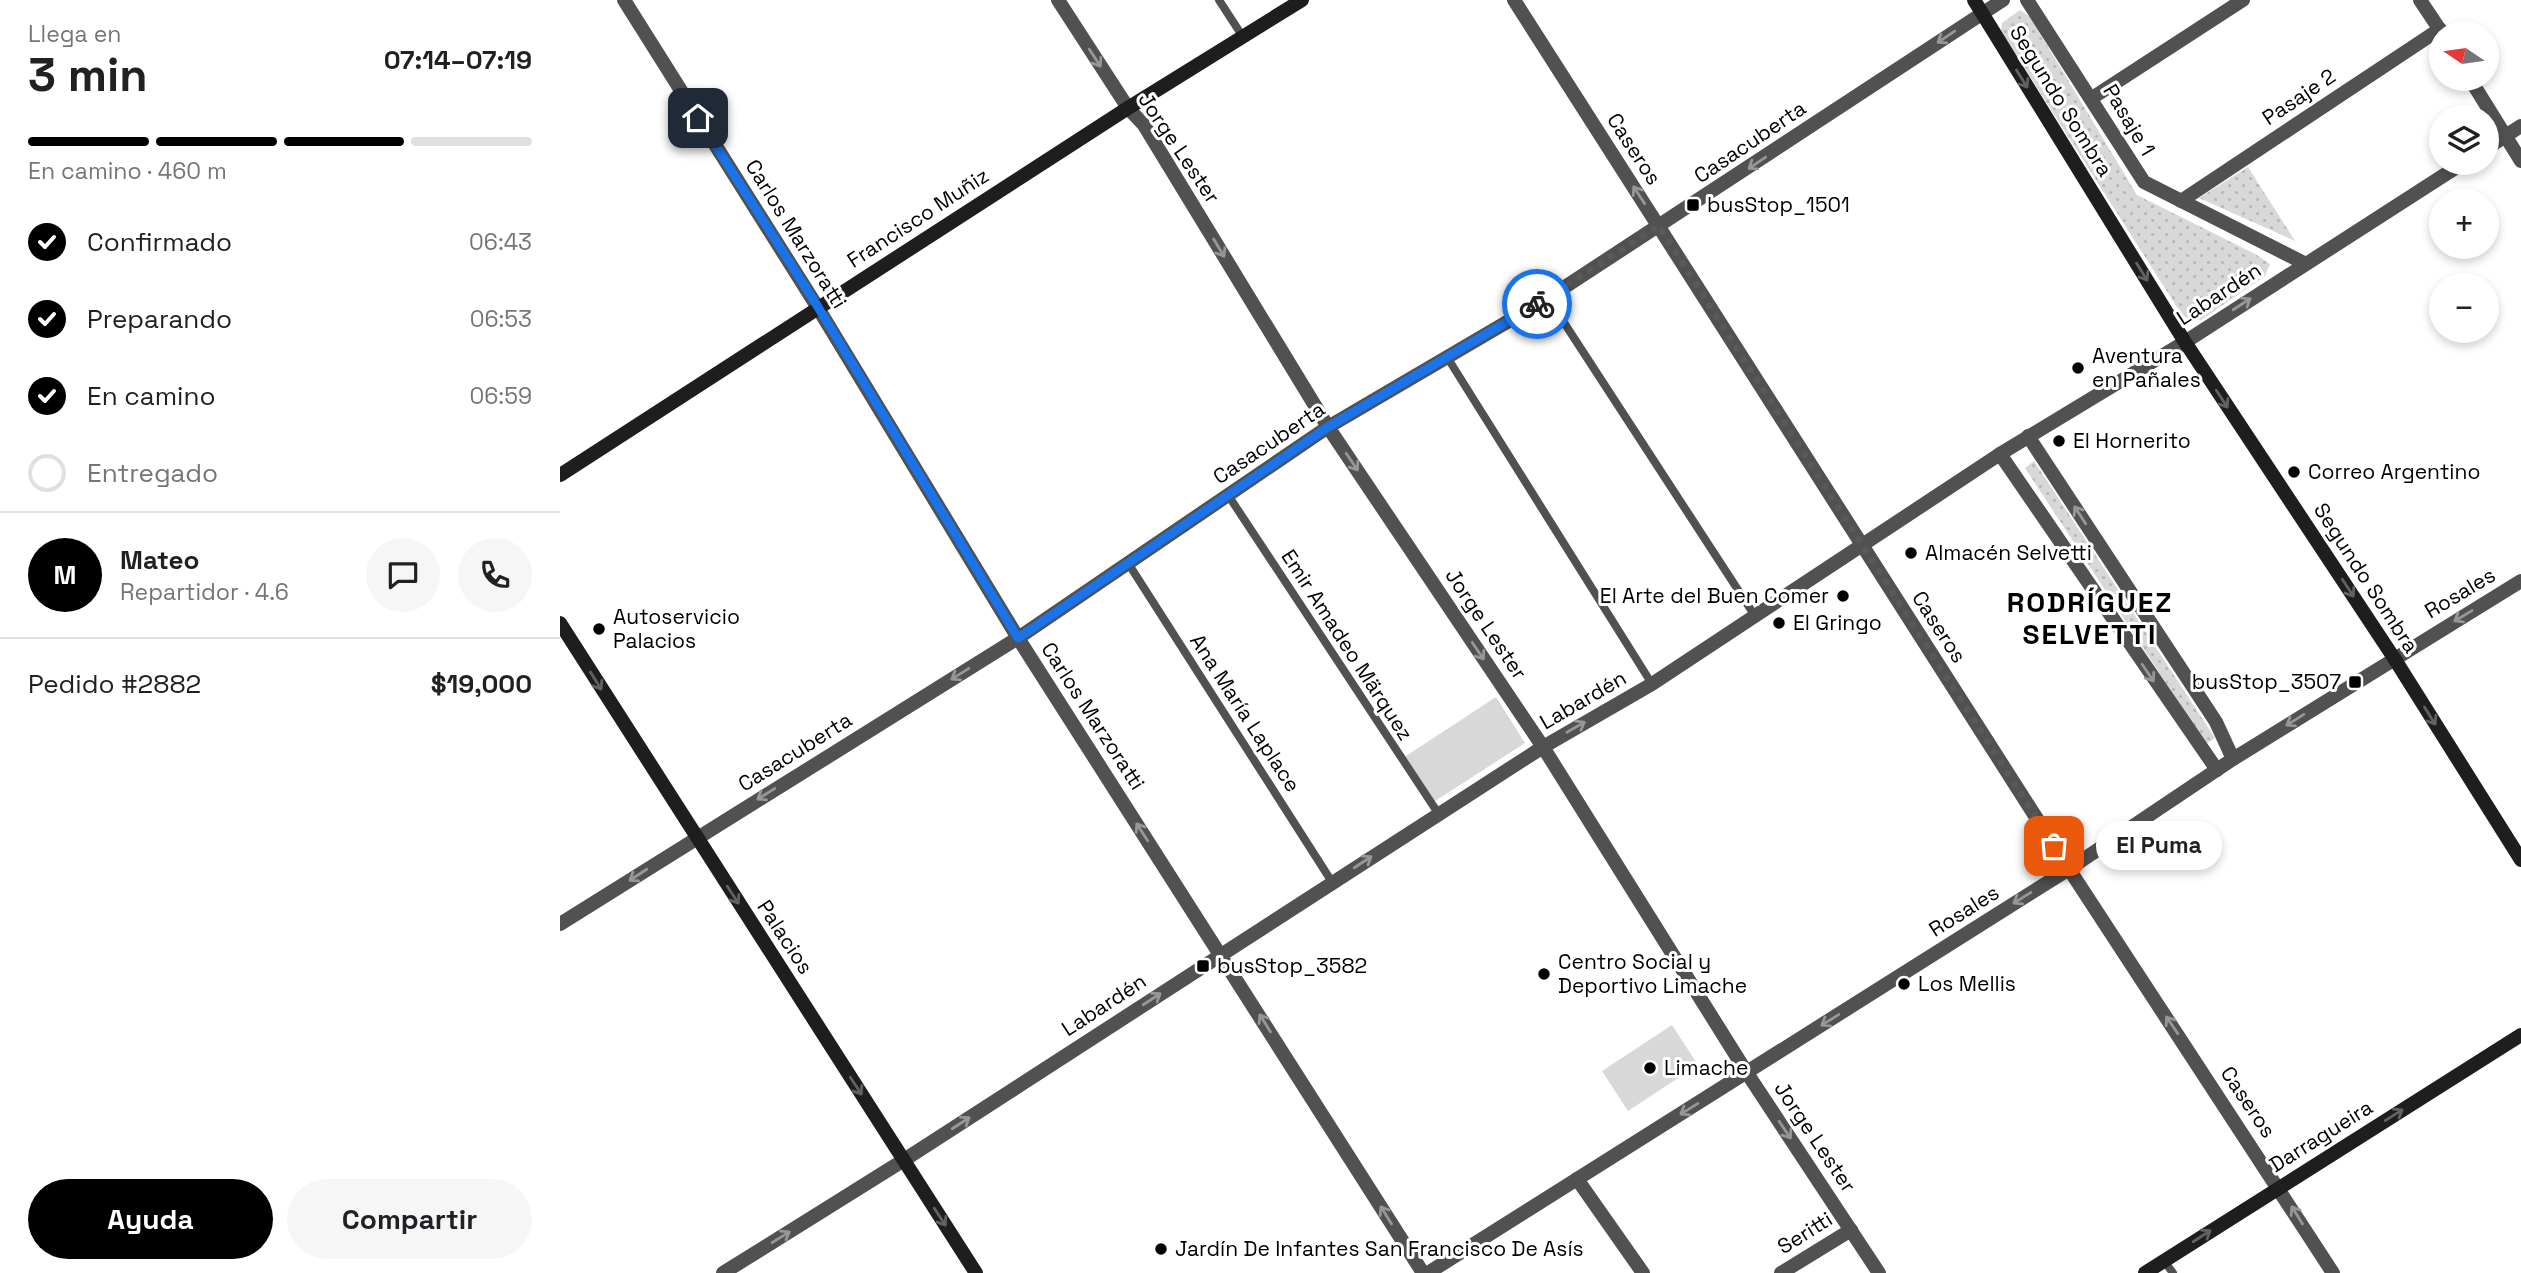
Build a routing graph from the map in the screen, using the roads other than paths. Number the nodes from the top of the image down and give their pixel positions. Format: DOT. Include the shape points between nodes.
graph roads {
  1 [pos="624,0"];
  2 [pos="1058,0"];
  3 [pos="1219,0"];
  4 [pos="1302,0"];
  5 [pos="1514,0"];
  6 [pos="1974,0"];
  7 [pos="2003,0"];
  8 [pos="2027,0"];
  9 [pos="2243,0"];
  10 [pos="2420,0"];
  11 [pos="1982,14"];
  12 [pos="2434,21"];
  13 [pos="1243,37"];
  14 [pos="2429,39"];
  15 [pos="2477,91"];
  16 [pos="2092,98"];
  17 [pos="1128,108"];
  18 [pos="2521,126"];
  19 [pos="2505,136"];
  20 [pos="2499,140"];
  21 [pos="2521,161"];
  22 [pos="2444,175"];
  23 [pos="2180,201"];
  24 [pos="1659,226"];
  25 [pos="2304,263"];
  26 [pos="1548,298"];
  27 [pos="818,307"];
  28 [pos="2185,342"];
  29 [pos="1447,357"];
  30 [pos="1328,427"];
  31 [pos="2028,436"];
  32 [pos="2000,454"];
  33 [pos="560,475"];
  34 [pos="1228,495"];
  35 [pos="1862,546"];
  36 [pos="1128,563"];
  37 [pos="2521,581"];
  38 [pos="1755,615"];
  39 [pos="560,623"];
  40 [pos="1018,638"];
  41 [pos="2394,658"];
  42 [pos="1652,684"];
  43 [pos="1543,747"];
  44 [pos="2233,759"];
  45 [pos="2217,770"];
  46 [pos="1438,813"];
  47 [pos="696,838"];
  48 [pos="2521,860"];
  49 [pos="2069,869"];
  50 [pos="1332,882"];
  51 [pos="560,924"];
  52 [pos="1221,954"];
  53 [pos="2521,1035"];
  54 [pos="1747,1073"];
  55 [pos="904,1160"];
  56 [pos="1577,1179"];
  57 [pos="2280,1187"];
  58 [pos="1851,1230"];
  59 [pos="2168,1267"];
  60 [pos="723,1273"];
  61 [pos="976,1273"];
  62 [pos="1423,1273"];
  63 [pos="1429,1273"];
  64 [pos="1643,1273"];
  65 [pos="1781,1273"];
  66 [pos="1879,1273"];
  67 [pos="2145,1273"];
  68 [pos="2333,1273"];
  1 -- 27 [label="street, Carlos Marzoratti"];
  2 -- 17 [label="street, Jorge Lester, one-way"];
  3 -- 13 [label="lane"];
  4 -- 13 [label="street, Francisco Muñiz"];
  24 -- 5 [label="street, Caseros, one-way"];
  6 -- 11 [label="street, Segundo Sombra"];
  7 -- 11 [label="street, Casacuberta"];
  8 -- 16 [label="street, Pasaje 1"];
  9 -- 16 [label="street"];
  10 -- 12 [label="street"];
  11 -- 24 [label="street, Casacuberta, one-way"];
  11 -- 28 [label="street, Segundo Sombra, one-way"];
  13 -- 17 [label="street, Francisco Muñiz"];
  14 -- 23 [label="street, Pasaje 2"];
  15 -- 19 [label="street"];
  16 -- 23 [label="street, Pasaje 1" via="2137,173"];
  17 -- 27 [label="street, Francisco Muñiz"];
  17 -- 30 [label="street, Jorge Lester, one-way" via="1144,125"];
  18 -- 19 [label="street"];
  19 -- 20 [label="street"];
  19 -- 21 [label="street"];
  22 -- 25 [label="street, Labardén"];
  23 -- 25 [label="street, Pasaje 1"];
  24 -- 26 [label="street, Casacuberta"];
  24 -- 35 [label="street, Caseros"];
  28 -- 25 [label="street, Labardén, one-way"];
  26 -- 29 [label="street, Casacuberta"];
  26 -- 38 [label="lane"];
  27 -- 33 [label="street, Francisco Muñiz"];
  27 -- 40 [label="street, Carlos Marzoratti"];
  28 -- 31 [label="street, Labardén"];
  28 -- 41 [label="street, Segundo Sombra, one-way"];
  29 -- 30 [label="street, Casacuberta"];
  29 -- 42 [label="lane"];
  30 -- 34 [label="street, Casacuberta"];
  30 -- 43 [label="street, Jorge Lester, one-way"];
  31 -- 32 [label="street, Labardén"];
  44 -- 31 [label="street, one-way" via="2216,722"];
  32 -- 35 [label="street, Labardén"];
  32 -- 45 [label="street, one-way"];
  34 -- 36 [label="street, Casacuberta"];
  34 -- 46 [label="lane, Emir Amadeo Märquez"];
  35 -- 38 [label="street, Labardén"];
  35 -- 49 [label="street, Caseros"];
  36 -- 40 [label="street, Casacuberta"];
  36 -- 50 [label="lane, Ana María Laplace"];
  37 -- 41 [label="street, Rosales, one-way"];
  38 -- 42 [label="street, Labardén"];
  39 -- 47 [label="street, Palacios, one-way"];
  40 -- 47 [label="street, Casacuberta, one-way"];
  52 -- 40 [label="street, Carlos Marzoratti, one-way"];
  41 -- 44 [label="street, Rosales, one-way"];
  41 -- 48 [label="street, Segundo Sombra, one-way"];
  43 -- 42 [label="street, Labardén, one-way"];
  43 -- 46 [label="street, Labardén"];
  43 -- 54 [label="street, Jorge Lester"];
  44 -- 45 [label="street, Rosales"];
  45 -- 49 [label="street, Rosales"];
  50 -- 46 [label="street, Labardén, one-way"];
  47 -- 51 [label="street, Casacuberta, one-way"];
  47 -- 55 [label="street, Palacios, one-way"];
  49 -- 54 [label="street, Rosales, one-way"];
  57 -- 49 [label="street, Caseros, one-way"];
  50 -- 52 [label="street, Labardén"];
  55 -- 52 [label="street, Labardén, one-way"];
  62 -- 52 [label="street, Carlos Marzoratti, one-way"];
  57 -- 53 [label="street, Darragueira, one-way"];
  54 -- 56 [label="street, Rosales, one-way"];
  54 -- 58 [label="street, Jorge Lester, one-way"];
  60 -- 55 [label="street, Labardén, one-way"];
  55 -- 61 [label="street, Palacios, one-way"];
  56 -- 63 [label="street, Rosales"];
  56 -- 64 [label="street"];
  59 -- 57 [label="street, Darragueira, one-way"];
  68 -- 57 [label="street, Caseros, one-way"];
  58 -- 65 [label="street, Seritti"];
  58 -- 66 [label="street, Jorge Lester"];
  59 -- 67 [label="street, Darragueira"];
}
